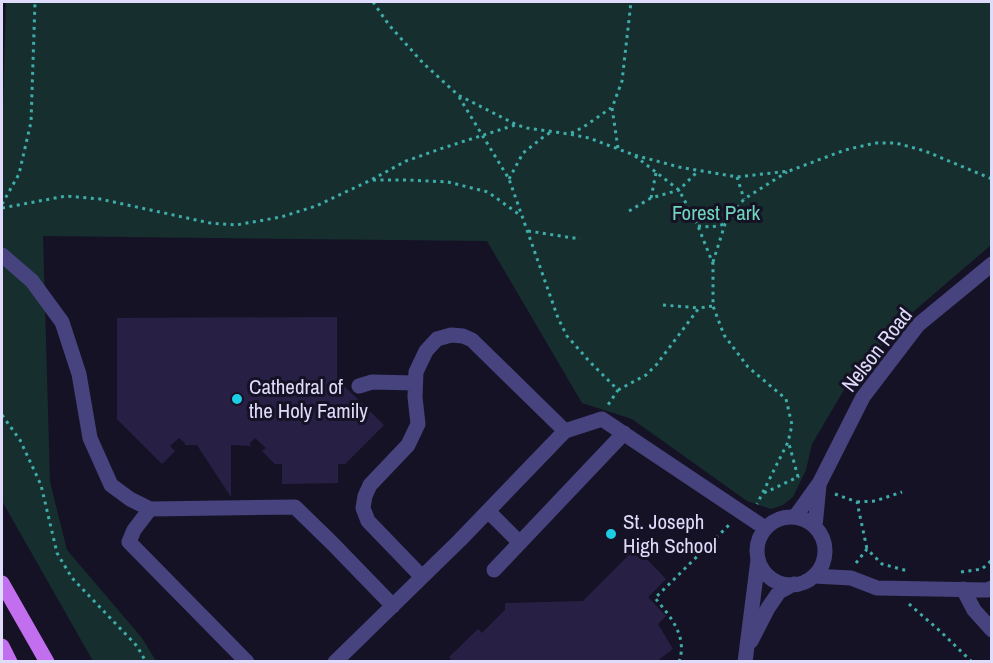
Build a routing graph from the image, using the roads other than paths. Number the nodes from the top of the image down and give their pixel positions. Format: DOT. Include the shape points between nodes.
graph roads {
  1 [pos="2,255"];
  2 [pos="992,264"];
  3 [pos="415,383"];
  4 [pos="359,386"];
  5 [pos="565,431"];
  6 [pos="624,433"];
  7 [pos="820,482"];
  8 [pos="150,509"];
  9 [pos="488,511"];
  10 [pos="795,517"];
  11 [pos="815,526"];
  12 [pos="765,528"];
  13 [pos="520,543"];
  14 [pos="824,557"];
  15 [pos="758,560"];
  16 [pos="494,570"];
  17 [pos="851,573"];
  18 [pos="814,576"];
  19 [pos="422,578"];
  20 [pos="2,583"];
  21 [pos="794,584"];
  22 [pos="992,588"];
  23 [pos="963,589"];
  24 [pos="393,606"];
  25 [pos="992,630"];
  26 [pos="2,646"];
  27 [pos="745,657"];
  28 [pos="10,662"];
  29 [pos="47,662"];
  30 [pos="247,662"];
  31 [pos="335,662"];
  1 -- 8 [label="street" via="32,281 62,322 79,374 90,438 111,484"];
  2 -- 7 [label="street, Nelson Road" via="918,325 863,397"];
  3 -- 4 [label="street" via="372,382"];
  3 -- 5 [label="street" via="426,351 437,339 463,336 472,340"];
  3 -- 19 [label="street" via="418,424 408,446 370,485 363,508 368,521"];
  5 -- 6 [label="street" via="603,419"];
  5 -- 9 [label="street"];
  6 -- 12 [label="street"];
  6 -- 13 [label="street"];
  7 -- 10 [label="street, Nelson Road"];
  7 -- 11 [label="street, Nelson Road"];
  8 -- 24 [label="street" via="295,507"];
  8 -- 30 [label="street" via="129,542"];
  9 -- 13 [label="street"];
  9 -- 19 [label="street"];
  10 -- 11 [label="street"];
  10 -- 12 [label="street" via="774,521"];
  11 -- 14 [label="street" via="825,546"];
  12 -- 15 [label="street" via="759,538"];
  13 -- 16 [label="street"];
  14 -- 17 [label="street"];
  14 -- 18 [label="street"];
  15 -- 21 [label="street" via="772,579"];
  15 -- 27 [label="street"];
  17 -- 18 [label="street"];
  17 -- 23 [label="street" via="877,588"];
  18 -- 21 [label="street"];
  19 -- 24 [label="street"];
  20 -- 29 [label="main road"];
  21 -- 27 [label="street" via="779,592 768,608"];
  22 -- 23 [label="street"];
  23 -- 25 [label="street" via="974,610"];
  24 -- 31 [label="street"];
  26 -- 28 [label="main road"];
}
